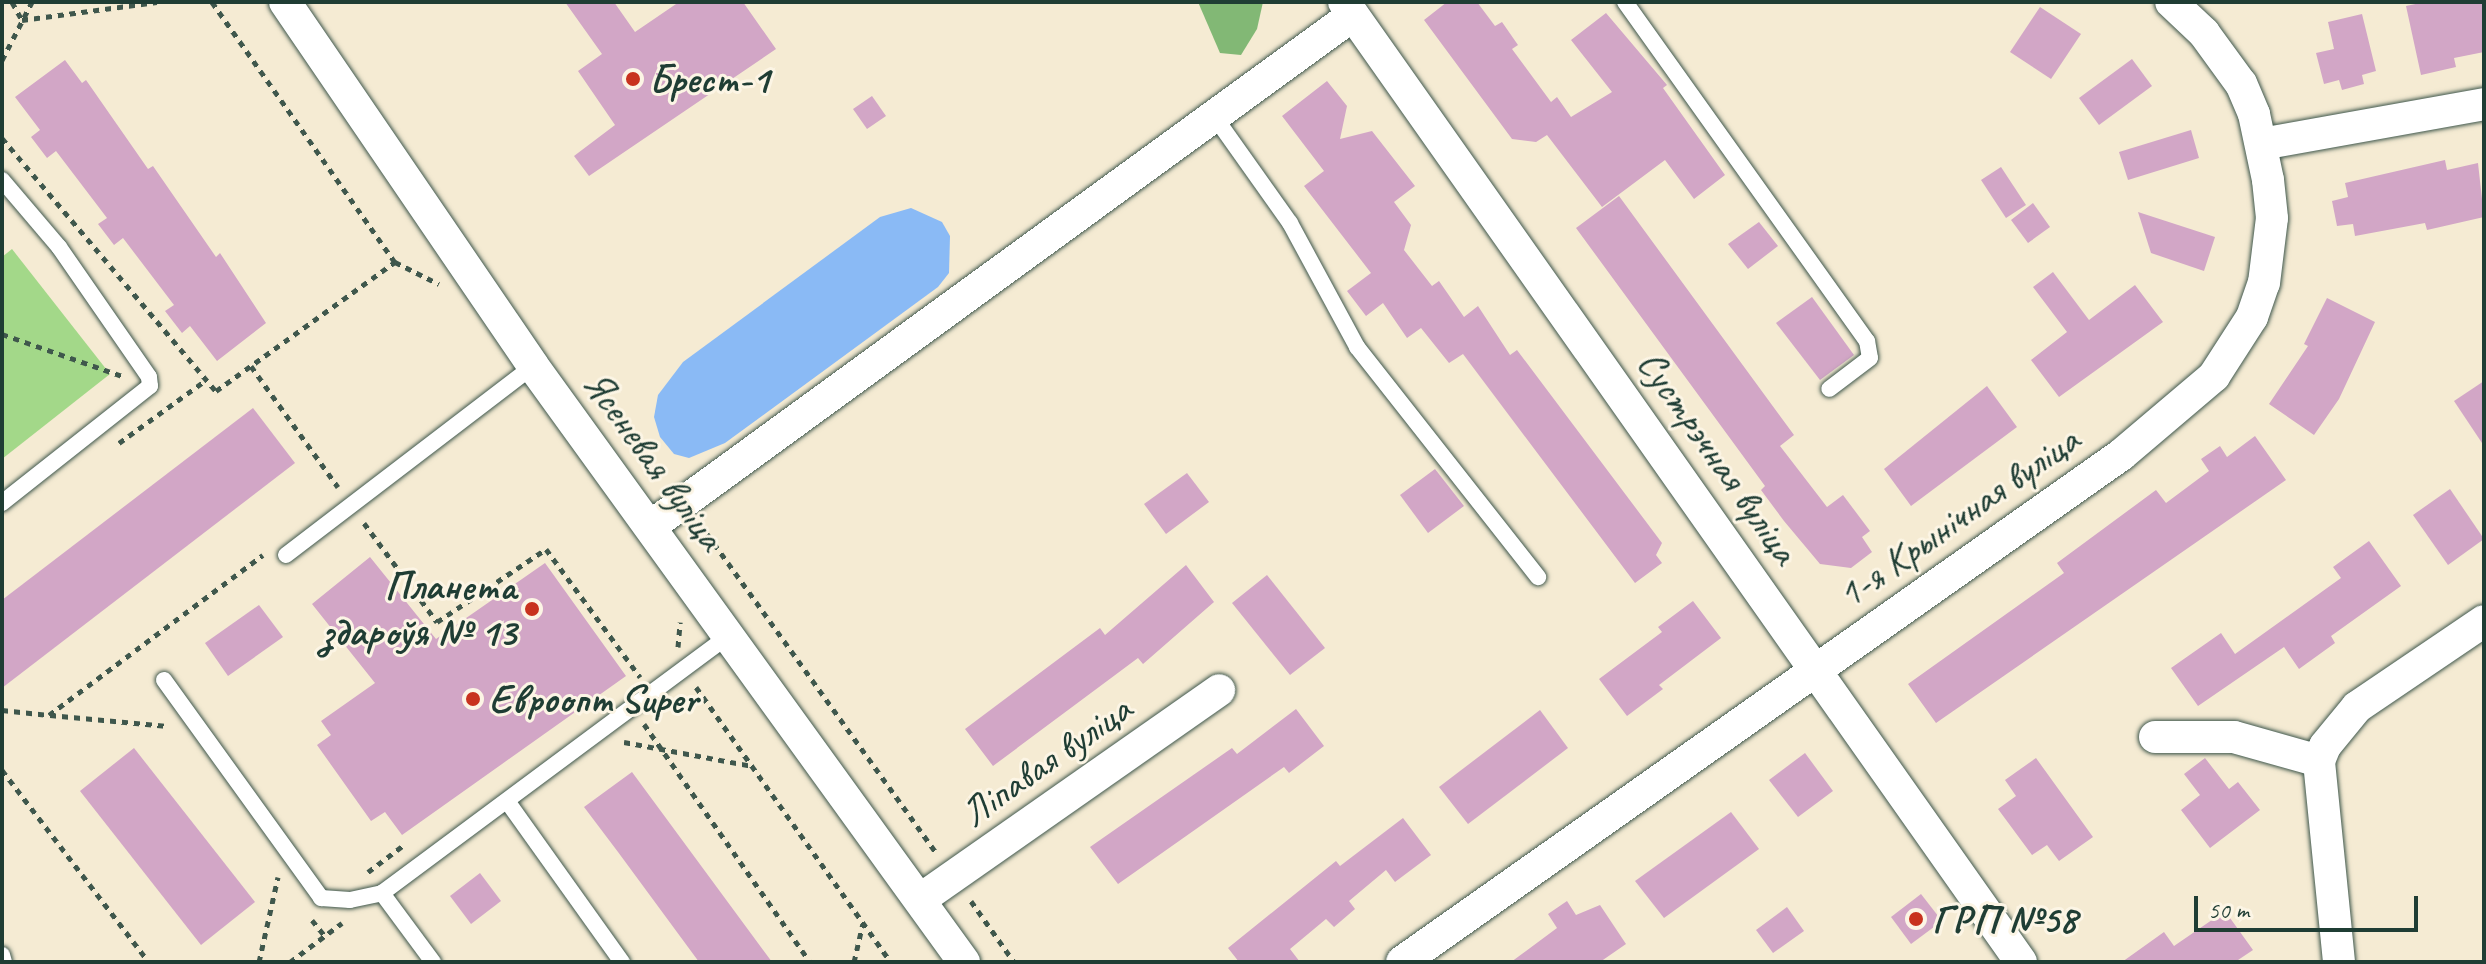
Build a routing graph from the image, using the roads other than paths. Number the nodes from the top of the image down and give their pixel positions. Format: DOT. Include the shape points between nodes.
graph roads {
  1 [pos="285,2"];
  2 [pos="1625,2"];
  3 [pos="2171,2"];
  4 [pos="1355,6"];
  5 [pos="2484,104"];
  6 [pos="1214,116"];
  7 [pos="2262,144"];
  8 [pos="2,180"];
  9 [pos="533,366"];
  10 [pos="1829,389"];
  11 [pos="2,503"];
  12 [pos="651,526"];
  13 [pos="286,555"];
  14 [pos="1538,577"];
  15 [pos="2484,621"];
  16 [pos="730,635"];
  17 [pos="1815,667"];
  18 [pos="164,680"];
  19 [pos="1219,690"];
  20 [pos="2155,737"];
  21 [pos="2319,761"];
  22 [pos="507,801"];
  23 [pos="382,893"];
  24 [pos="921,899"];
  25 [pos="2,955"];
  26 [pos="4,962"];
  27 [pos="433,962"];
  28 [pos="622,962"];
  29 [pos="964,962"];
  30 [pos="1402,962"];
  31 [pos="2021,962"];
  32 [pos="2339,962"];
  1 -- 9 [label="street, Ясеневая вуліца"];
  2 -- 10 [label="lane" via="1867,341 1870,358"];
  3 -- 7 [label="street, 1-я Крынічная вуліца" via="2229,66"];
  4 -- 6 [label="street"];
  4 -- 17 [label="street, Сустрэчная вуліца"];
  5 -- 7 [label="street"];
  6 -- 12 [label="street"];
  6 -- 14 [label="lane" via="1290,223 1357,347"];
  7 -- 17 [label="street, 1-я Крынічная вуліца" via="2272,218 2264,283 2246,327 2214,376 2121,455"];
  8 -- 11 [label="lane" via="59,247 149,377 150,386"];
  9 -- 12 [label="street, Ясеневая вуліца"];
  9 -- 13 [label="lane"];
  12 -- 16 [label="street, Ясеневая вуліца"];
  15 -- 21 [label="street" via="2357,707 2334,730"];
  16 -- 22 [label="lane"];
  16 -- 24 [label="street, Ясеневая вуліца"];
  17 -- 30 [label="street, 1-я Крынічная вуліца"];
  17 -- 31 [label="street, Сустрэчная вуліца"];
  18 -- 23 [label="lane" via="321,898 350,900"];
  19 -- 24 [label="street, Ліпавая вуліца"];
  20 -- 21 [label="street" via="2234,737"];
  21 -- 32 [label="street"];
  22 -- 23 [label="lane"];
  22 -- 28 [label="lane"];
  23 -- 27 [label="lane"];
  24 -- 29 [label="street, Ясеневая вуліца"];
  25 -- 26 [label="lane"];
}
